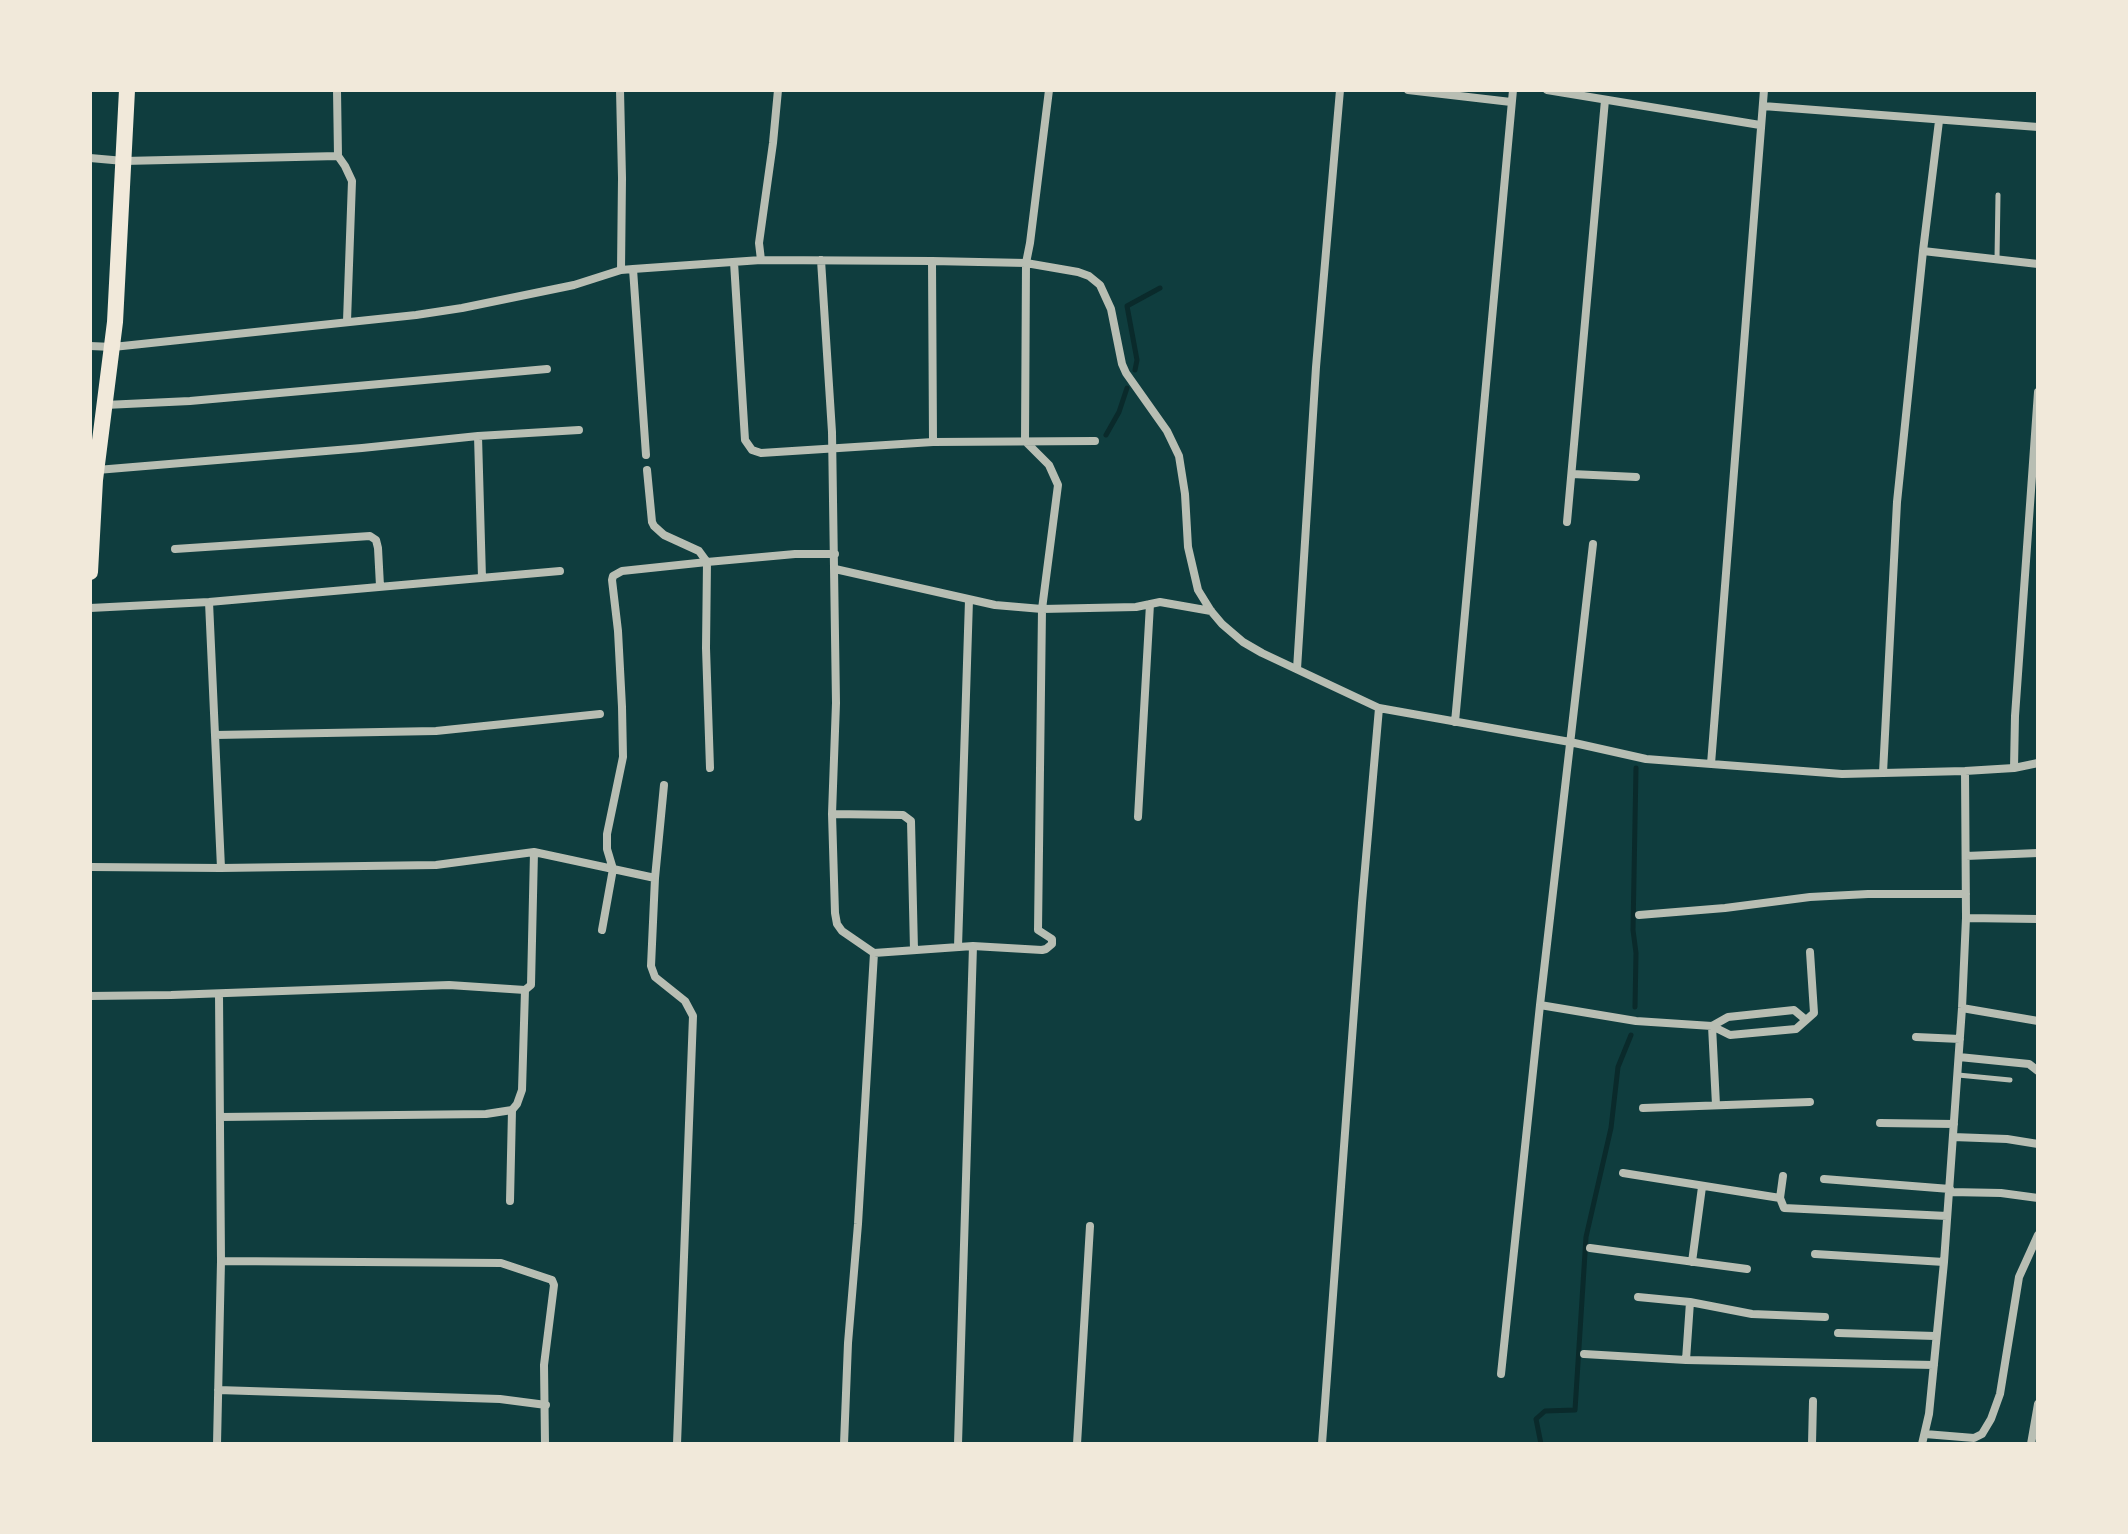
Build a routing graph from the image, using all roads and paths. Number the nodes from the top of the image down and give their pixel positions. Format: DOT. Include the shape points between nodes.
graph roads {
  1 [pos="127,90"];
  2 [pos="337,90"];
  3 [pos="620,90"];
  4 [pos="778,90"];
  5 [pos="1049,90"];
  6 [pos="1340,90"];
  7 [pos="1408,90"];
  8 [pos="1513,90"];
  9 [pos="1547,90"];
  10 [pos="1764,90"];
  11 [pos="1605,100"];
  12 [pos="1511,102"];
  13 [pos="1763,106"];
  14 [pos="1939,121"];
  15 [pos="1760,125"];
  16 [pos="2038,127"];
  17 [pos="338,156"];
  18 [pos="90,158"];
  19 [pos="124,161"];
  20 [pos="1998,195"];
  21 [pos="1923,251"];
  22 [pos="1997,259"];
  23 [pos="761,260"];
  24 [pos="821,260"];
  25 [pos="932,261"];
  26 [pos="734,262"];
  27 [pos="1026,263"];
  28 [pos="2038,264"];
  29 [pos="633,269"];
  30 [pos="621,270"];
  31 [pos="347,321"];
  32 [pos="90,346"];
  33 [pos="113,347"];
  34 [pos="547,369"];
  35 [pos="2038,392"];
  36 [pos="105,405"];
  37 [pos="579,430"];
  38 [pos="478,436"];
  39 [pos="1025,441"];
  40 [pos="1095,441"];
  41 [pos="933,442"];
  42 [pos="833,449"];
  43 [pos="646,455"];
  44 [pos="647,470"];
  45 [pos="1572,474"];
  46 [pos="94,476"];
  47 [pos="1636,477"];
  48 [pos="1567,522"];
  49 [pos="1593,544"];
  50 [pos="175,549"];
  51 [pos="835,554"];
  52 [pos="707,562"];
  53 [pos="835,569"];
  54 [pos="560,571"];
  55 [pos="90,572"];
  56 [pos="482,578"];
  57 [pos="380,586"];
  58 [pos="969,600"];
  59 [pos="209,602"];
  60 [pos="1150,604"];
  61 [pos="90,608"];
  62 [pos="1042,609"];
  63 [pos="1211,611"];
  64 [pos="1297,669"];
  65 [pos="1379,708"];
  66 [pos="600,714"];
  67 [pos="1455,722"];
  68 [pos="215,735"];
  69 [pos="1570,742"];
  70 [pos="2038,763"];
  71 [pos="1711,764"];
  72 [pos="710,768"];
  73 [pos="2014,768"];
  74 [pos="1965,771"];
  75 [pos="1883,773"];
  76 [pos="664,785"];
  77 [pos="832,814"];
  78 [pos="1138,817"];
  79 [pos="534,852"];
  80 [pos="2038,853"];
  81 [pos="1966,856"];
  82 [pos="90,867"];
  83 [pos="221,868"];
  84 [pos="610,868"];
  85 [pos="655,878"];
  86 [pos="1966,894"];
  87 [pos="1639,915"];
  88 [pos="1966,918"];
  89 [pos="2038,919"];
  90 [pos="602,930"];
  91 [pos="973,946"];
  92 [pos="958,947"];
  93 [pos="914,950"];
  94 [pos="1810,952"];
  95 [pos="874,953"];
  96 [pos="525,990"];
  97 [pos="219,994"];
  98 [pos="90,996"];
  99 [pos="1540,1005"];
  100 [pos="1962,1008"];
  101 [pos="1806,1020"];
  102 [pos="2038,1021"];
  103 [pos="1712,1026"];
  104 [pos="1916,1037"];
  105 [pos="1960,1039"];
  106 [pos="1959,1057"];
  107 [pos="2038,1071"];
  108 [pos="1958,1075"];
  109 [pos="2010,1080"];
  110 [pos="1810,1102"];
  111 [pos="1716,1105"];
  112 [pos="1643,1108"];
  113 [pos="512,1110"];
  114 [pos="220,1117"];
  115 [pos="1880,1123"];
  116 [pos="1954,1124"];
  117 [pos="1953,1137"];
  118 [pos="2038,1144"];
  119 [pos="1623,1173"];
  120 [pos="1783,1176"];
  121 [pos="1824,1179"];
  122 [pos="1702,1187"];
  123 [pos="1950,1190"];
  124 [pos="1780,1198"];
  125 [pos="2038,1198"];
  126 [pos="510,1201"];
  127 [pos="1947,1216"];
  128 [pos="1090,1226"];
  129 [pos="2038,1235"];
  130 [pos="1590,1248"];
  131 [pos="1815,1254"];
  132 [pos="221,1261"];
  133 [pos="1692,1262"];
  134 [pos="1944,1262"];
  135 [pos="1747,1269"];
  136 [pos="1638,1297"];
  137 [pos="1690,1302"];
  138 [pos="1825,1317"];
  139 [pos="1838,1333"];
  140 [pos="1935,1336"];
  141 [pos="1584,1354"];
  142 [pos="1686,1360"];
  143 [pos="1934,1365"];
  144 [pos="1501,1374"];
  145 [pos="218,1390"];
  146 [pos="1813,1401"];
  147 [pos="2038,1404"];
  148 [pos="546,1405"];
  149 [pos="1925,1434"];
  150 [pos="217,1444"];
  151 [pos="545,1444"];
  152 [pos="677,1444"];
  153 [pos="844,1444"];
  154 [pos="958,1444"];
  155 [pos="1077,1444"];
  156 [pos="1322,1444"];
  157 [pos="1812,1444"];
  158 [pos="1922,1444"];
  159 [pos="2031,1444"];
  1 -- 19 [label="main road"];
  2 -- 17 [label="street"];
  3 -- 30 [label="street"];
  4 -- 23 [label="street"];
  5 -- 27 [label="street"];
  6 -- 64 [label="street"];
  7 -- 12 [label="street"];
  8 -- 12 [label="street"];
  9 -- 11 [label="street"];
  10 -- 13 [label="street"];
  11 -- 15 [label="street"];
  11 -- 45 [label="street"];
  12 -- 67 [label="street"];
  13 -- 14 [label="street"];
  13 -- 15 [label="street"];
  14 -- 16 [label="street"];
  14 -- 21 [label="street"];
  15 -- 71 [label="street"];
  17 -- 19 [label="street"];
  17 -- 31 [label="street" via="352,181"];
  18 -- 19 [label="street"];
  19 -- 33 [label="main road"];
  20 -- 22 [label="lane"];
  21 -- 22 [label="street"];
  21 -- 75 [label="street" via="1897,502"];
  22 -- 28 [label="street"];
  23 -- 24 [label="street"];
  23 -- 26 [label="street"];
  24 -- 25 [label="street"];
  24 -- 42 [label="street"];
  25 -- 27 [label="street"];
  25 -- 41 [label="street"];
  26 -- 29 [label="street"];
  26 -- 42 [label="street" via="748,446 761,453"];
  27 -- 39 [label="street"];
  27 -- 63 [label="street" via="1089,276 1108,299 1126,373 1179,456 1188,547 1198,590"];
  29 -- 30 [label="street"];
  29 -- 43 [label="street"];
  30 -- 31 [label="street" via="462,308"];
  31 -- 33 [label="street"];
  32 -- 33 [label="street"];
  33 -- 36 [label="main road"];
  34 -- 36 [label="street"];
  35 -- 73 [label="street"];
  36 -- 46 [label="main road"];
  37 -- 38 [label="street"];
  38 -- 46 [label="street"];
  38 -- 56 [label="street"];
  39 -- 40 [label="street"];
  39 -- 41 [label="street"];
  39 -- 62 [label="street" via="1049,465 1058,485"];
  41 -- 42 [label="street"];
  42 -- 51 [label="street"];
  44 -- 52 [label="street" via="654,526 699,551"];
  45 -- 47 [label="street"];
  45 -- 48 [label="street"];
  46 -- 55 [label="main road"];
  49 -- 69 [label="street"];
  50 -- 57 [label="street" via="370,536 378,548"];
  51 -- 52 [label="street"];
  51 -- 53 [label="street"];
  52 -- 72 [label="street"];
  52 -- 84 [label="street" via="622,571 612,580 623,757 607,834"];
  53 -- 58 [label="street"];
  53 -- 77 [label="street"];
  54 -- 56 [label="street"];
  56 -- 57 [label="street"];
  57 -- 59 [label="street"];
  58 -- 62 [label="street"];
  58 -- 92 [label="street"];
  59 -- 61 [label="street"];
  59 -- 68 [label="street"];
  60 -- 62 [label="street"];
  60 -- 63 [label="street"];
  60 -- 78 [label="street"];
  62 -- 91 [label="street" via="1038,930 1052,944 1042,950"];
  63 -- 64 [label="street" via="1243,642"];
  64 -- 65 [label="street"];
  65 -- 67 [label="street"];
  65 -- 156 [label="street"];
  66 -- 68 [label="street" via="436,731"];
  67 -- 69 [label="street"];
  68 -- 83 [label="street"];
  69 -- 71 [label="street" via="1646,759"];
  69 -- 99 [label="street"];
  70 -- 73 [label="street"];
  71 -- 75 [label="street"];
  73 -- 74 [label="street"];
  74 -- 75 [label="street"];
  74 -- 81 [label="street"];
  76 -- 85 [label="street"];
  77 -- 93 [label="street" via="903,815 911,821"];
  77 -- 95 [label="street" via="837,924"];
  79 -- 83 [label="street" via="436,865"];
  79 -- 84 [label="street"];
  79 -- 96 [label="street" via="531,985"];
  80 -- 81 [label="street"];
  81 -- 86 [label="street"];
  82 -- 83 [label="street"];
  84 -- 85 [label="street"];
  84 -- 90 [label="street"];
  85 -- 152 [label="street" via="651,966 655,977 685,1001 693,1016"];
  86 -- 87 [label="street" via="1839,895"];
  86 -- 88 [label="street"];
  88 -- 89 [label="street"];
  88 -- 100 [label="street"];
  91 -- 92 [label="street"];
  91 -- 154 [label="street"];
  92 -- 93 [label="street"];
  93 -- 95 [label="street"];
  94 -- 101 [label="street" via="1814,1013"];
  95 -- 153 [label="street"];
  96 -- 97 [label="street" via="449,985"];
  96 -- 113 [label="street" via="522,1090"];
  97 -- 98 [label="street"];
  97 -- 114 [label="street"];
  99 -- 103 [label="street" via="1636,1021"];
  99 -- 144 [label="street"];
  100 -- 102 [label="street"];
  100 -- 105 [label="street"];
  101 -- 103 [label="street" via="1796,1029 1730,1035"];
  101 -- 103 [label="street" via="1794,1010 1728,1017"];
  103 -- 111 [label="street"];
  104 -- 105 [label="street"];
  105 -- 106 [label="street"];
  106 -- 107 [label="street" via="2029,1064"];
  106 -- 108 [label="street"];
  108 -- 109 [label="lane"];
  108 -- 116 [label="street"];
  110 -- 111 [label="street"];
  111 -- 112 [label="street"];
  113 -- 114 [label="street"];
  113 -- 126 [label="street"];
  114 -- 132 [label="street"];
  115 -- 116 [label="street"];
  116 -- 117 [label="street"];
  117 -- 118 [label="street"];
  117 -- 123 [label="street"];
  119 -- 122 [label="street"];
  120 -- 124 [label="street"];
  121 -- 123 [label="street"];
  122 -- 124 [label="street"];
  122 -- 133 [label="street"];
  123 -- 125 [label="street"];
  123 -- 127 [label="street"];
  124 -- 127 [label="street" via="1784,1208"];
  127 -- 134 [label="street"];
  128 -- 155 [label="street"];
  129 -- 149 [label="street" via="2019,1277 1991,1419 1974,1438"];
  130 -- 133 [label="street"];
  131 -- 134 [label="street"];
  132 -- 145 [label="street"];
  132 -- 148 [label="street" via="501,1263 552,1280"];
  133 -- 135 [label="street"];
  134 -- 140 [label="street"];
  136 -- 137 [label="street"];
  137 -- 138 [label="street" via="1752,1314"];
  137 -- 142 [label="street"];
  139 -- 140 [label="street"];
  140 -- 143 [label="street"];
  141 -- 142 [label="street"];
  142 -- 143 [label="street"];
  143 -- 149 [label="street"];
  145 -- 148 [label="street"];
  145 -- 150 [label="street"];
  146 -- 157 [label="street"];
  147 -- 159 [label="street"];
  148 -- 151 [label="street"];
  149 -- 158 [label="street"];
}
